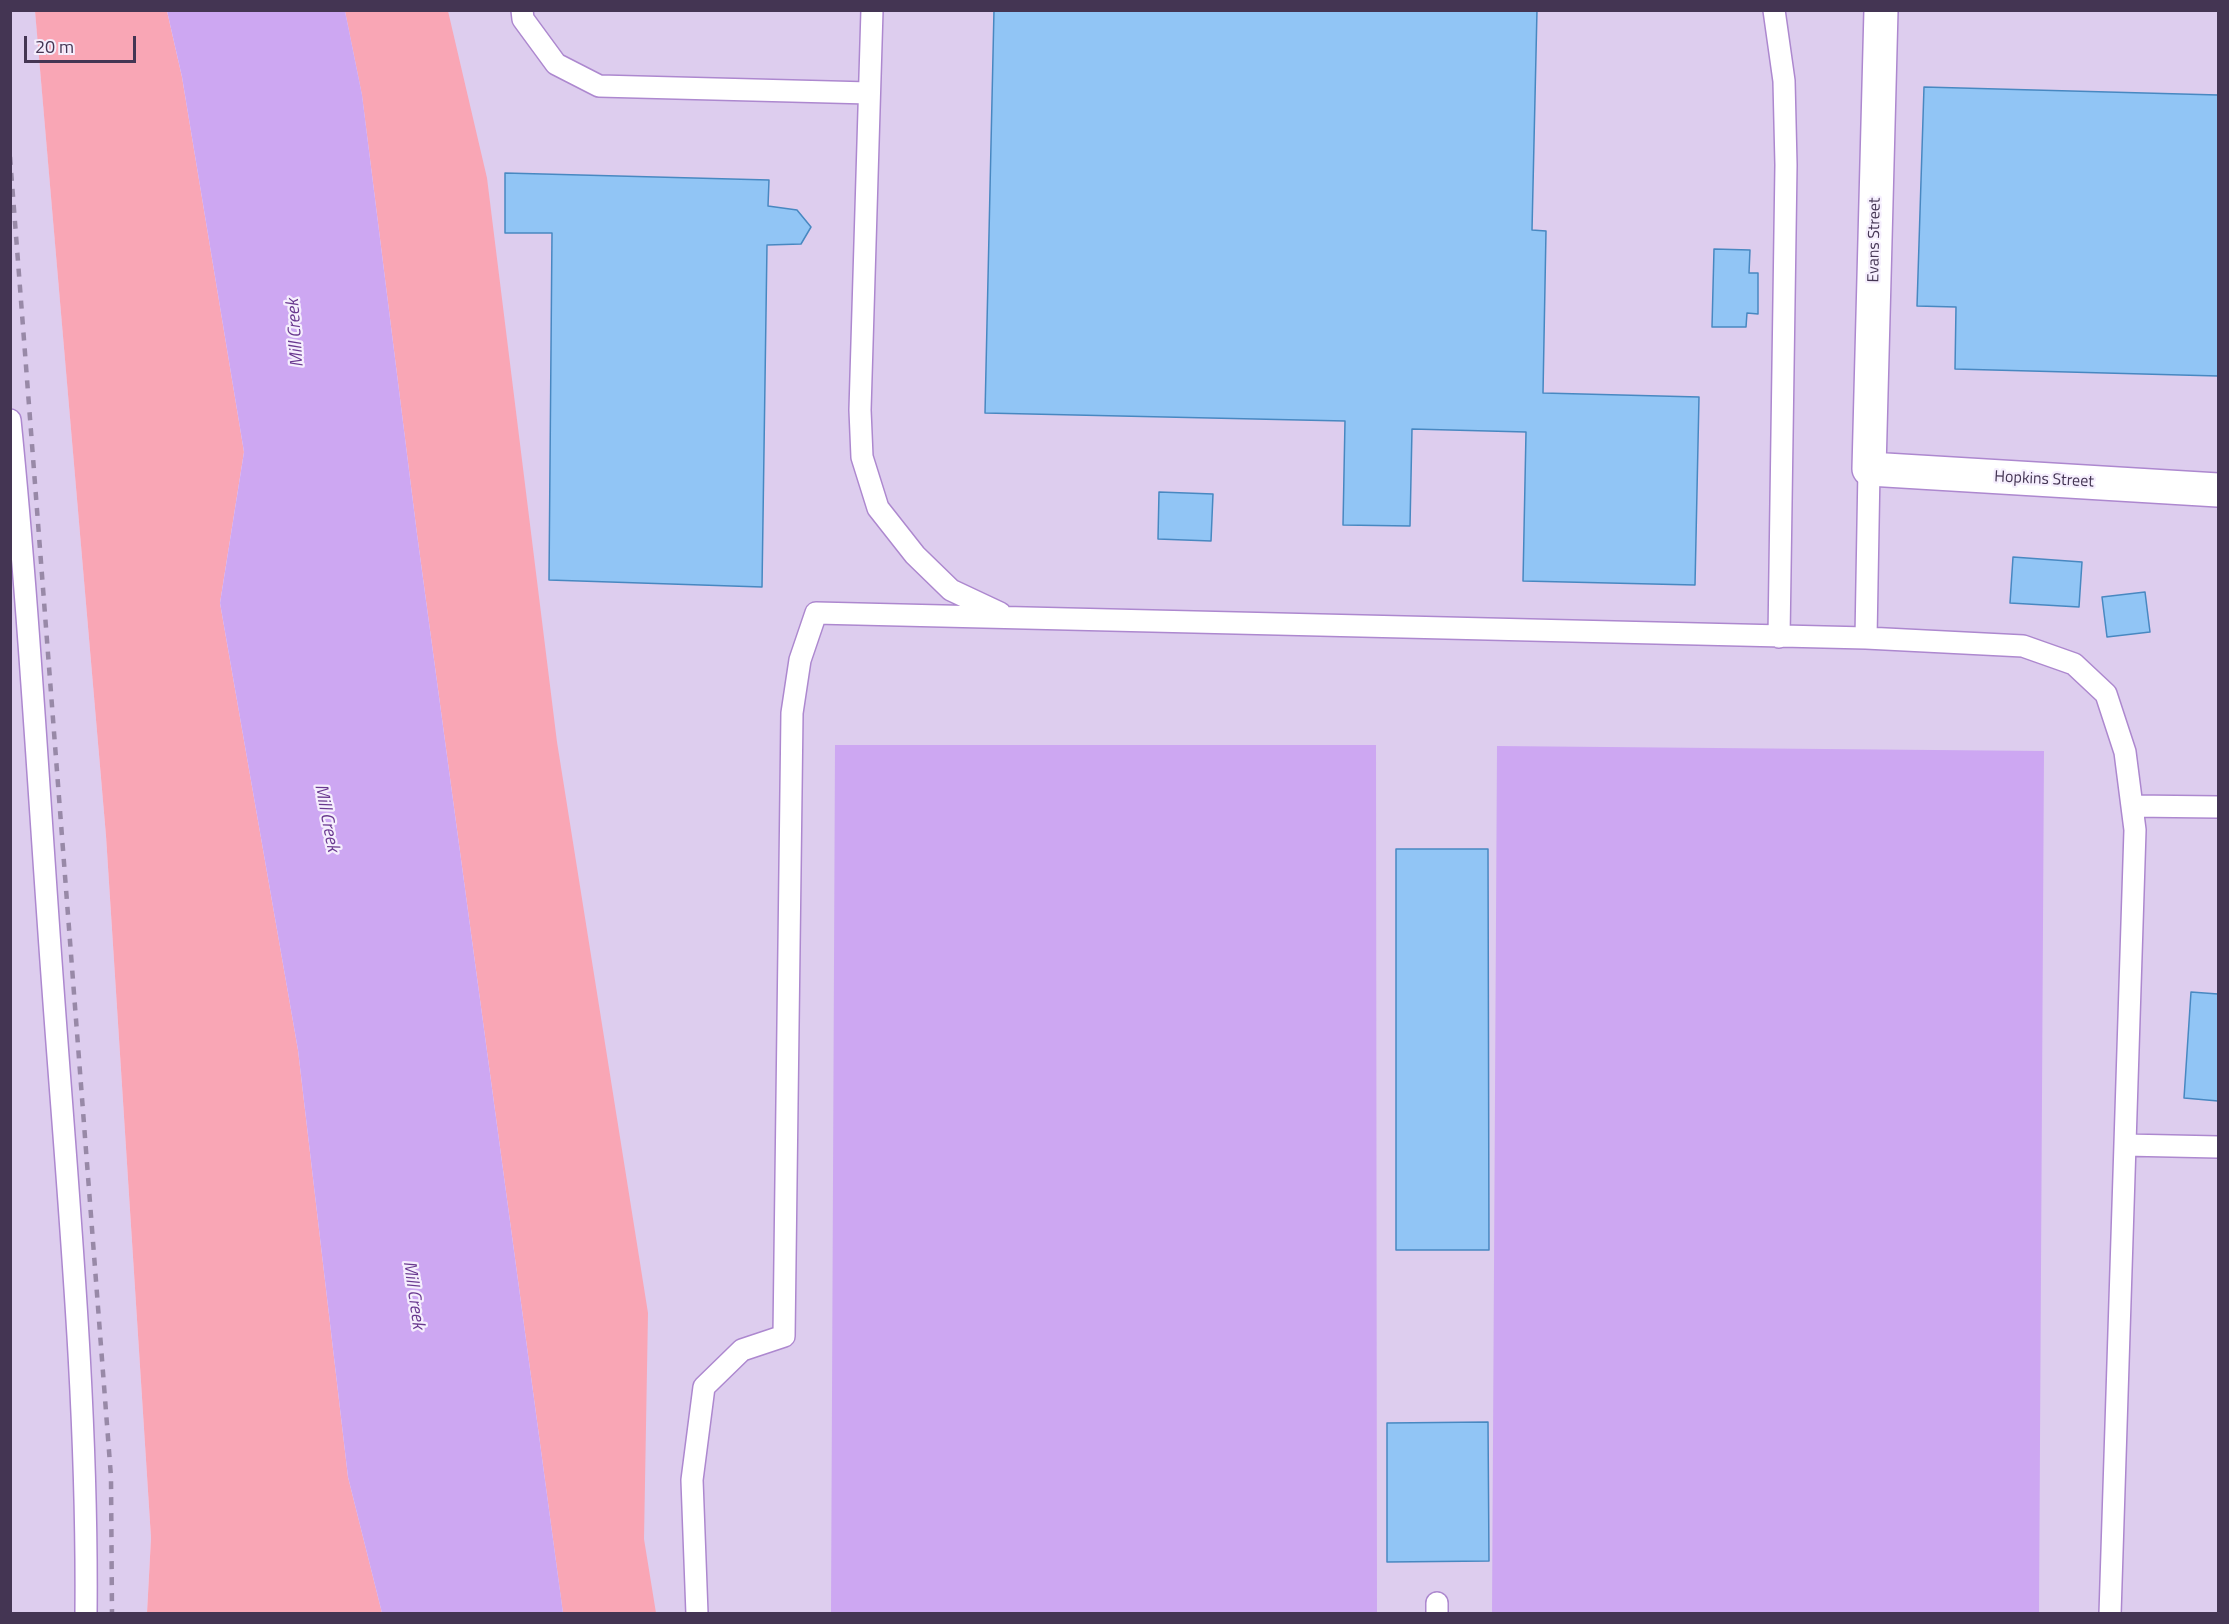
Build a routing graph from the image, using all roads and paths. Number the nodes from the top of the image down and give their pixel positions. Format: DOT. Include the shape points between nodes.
graph roads {
  1 [pos="872,10"];
  2 [pos="1774,10"];
  3 [pos="1881,10"];
  4 [pos="520,13"];
  5 [pos="869,93"];
  6 [pos="10,420"];
  7 [pos="1869,469"];
  8 [pos="2218,490"];
  9 [pos="1009,617"];
  10 [pos="1779,636"];
  11 [pos="1866,638"];
  12 [pos="2132,806"];
  13 [pos="2218,807"];
  14 [pos="2125,1145"];
  15 [pos="2218,1147"];
  16 [pos="86,1614"];
  17 [pos="697,1614"];
  18 [pos="2110,1614"];
  1 -- 5 [label="lane"];
  2 -- 10 [label="lane" via="1784,81 1786,165"];
  3 -- 7 [label="street, Evans Street"];
  4 -- 5 [label="lane" via="556,64 599,86"];
  5 -- 9 [label="lane" via="862,457 878,508 915,555 951,590"];
  6 -- 16 [label="lane" via="37,740 77,1314"];
  7 -- 8 [label="street, Hopkins Street"];
  7 -- 11 [label="lane"];
  9 -- 10 [label="lane"];
  9 -- 17 [label="lane" via="816,613 800,660 792,713 784,1336 742,1350 704,1387 692,1480"];
  10 -- 11 [label="lane"];
  11 -- 12 [label="lane" via="2023,646 2074,664 2106,694 2125,752"];
  12 -- 13 [label="lane"];
  12 -- 14 [label="lane"];
  14 -- 15 [label="lane"];
  14 -- 18 [label="lane"];
}
